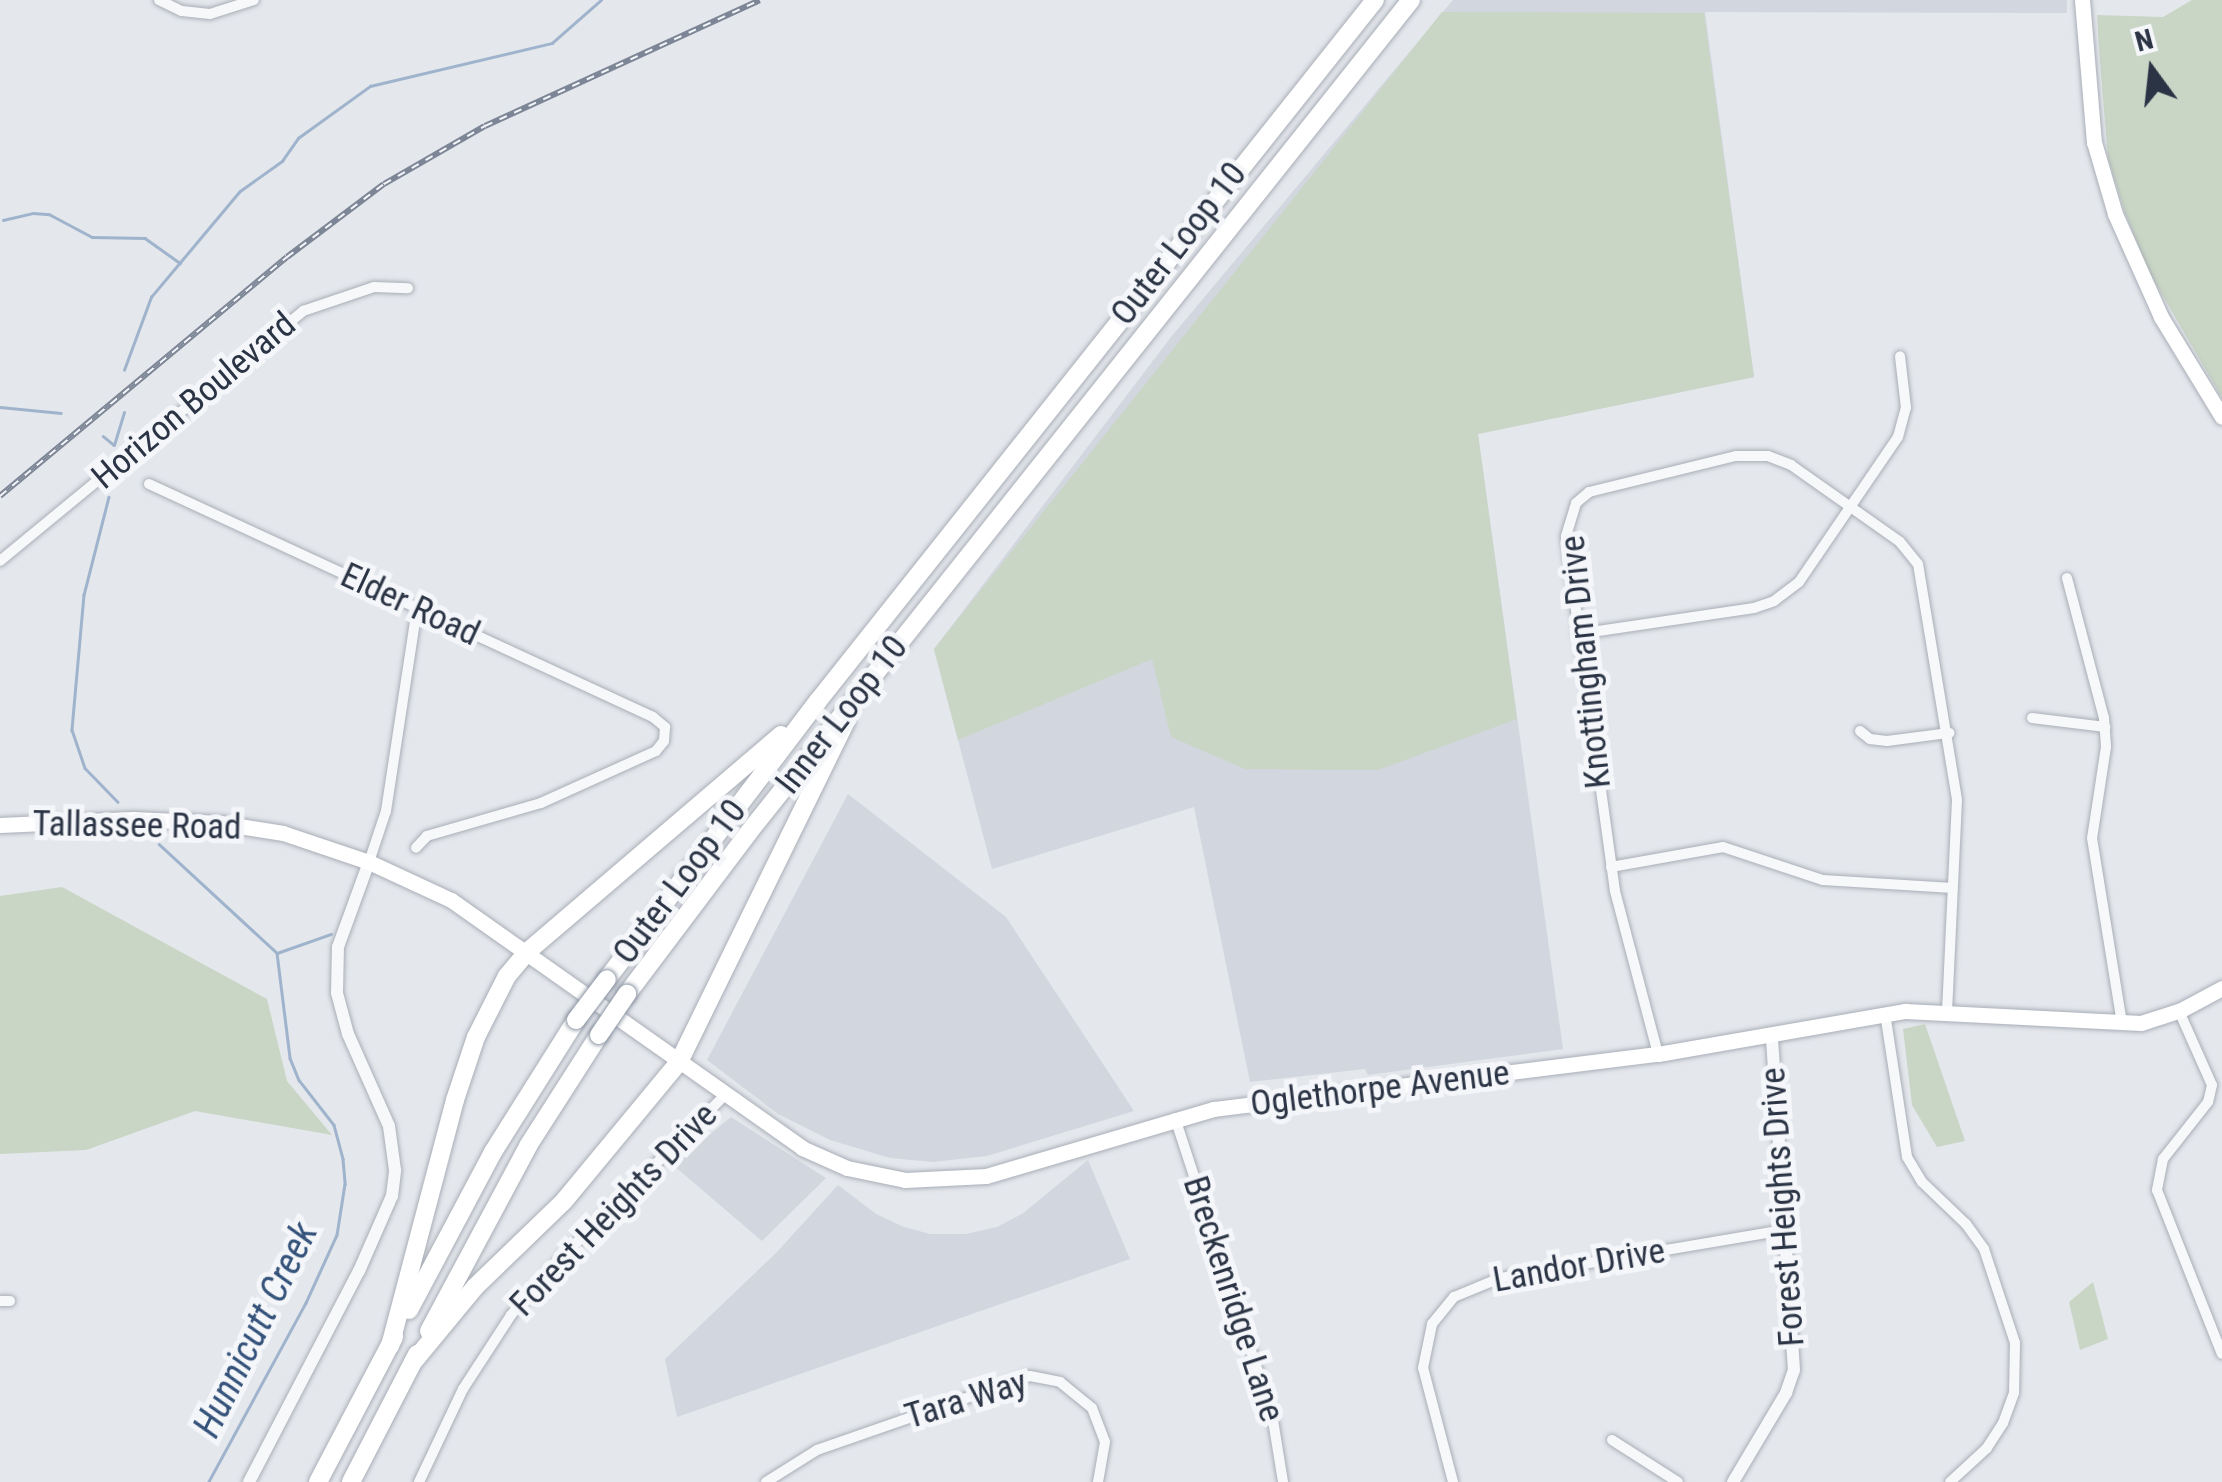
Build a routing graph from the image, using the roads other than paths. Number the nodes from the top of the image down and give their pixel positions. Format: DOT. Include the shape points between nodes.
graph roads {
  1 [pos="158,0"];
  2 [pos="254,0"];
  3 [pos="1375,0"];
  4 [pos="1411,0"];
  5 [pos="2082,0"];
  6 [pos="408,288"];
  7 [pos="1900,356"];
  8 [pos="2222,417"];
  9 [pos="149,484"];
  10 [pos="1852,508"];
  11 [pos="0,561"];
  12 [pos="2067,578"];
  13 [pos="417,608"];
  14 [pos="1578,634"];
  15 [pos="860,694"];
  16 [pos="818,701"];
  17 [pos="2032,718"];
  18 [pos="2105,727"];
  19 [pos="1860,732"];
  20 [pos="1949,734"];
  21 [pos="0,825"];
  22 [pos="416,848"];
  23 [pos="369,862"];
  24 [pos="1611,867"];
  25 [pos="1953,888"];
  26 [pos="527,952"];
  27 [pos="2222,988"];
  28 [pos="590,997"];
  29 [pos="2180,1010"];
  30 [pos="1947,1011"];
  31 [pos="1885,1013"];
  32 [pos="2122,1024"];
  33 [pos="1772,1036"];
  34 [pos="1658,1054"];
  35 [pos="680,1062"];
  36 [pos="2217,1086"];
  37 [pos="724,1096"];
  38 [pos="1174,1118"];
  39 [pos="1785,1230"];
  40 [pos="390,1346"];
  41 [pos="2222,1354"];
  42 [pos="414,1361"];
  43 [pos="1612,1440"];
  44 [pos="249,1482"];
  45 [pos="318,1482"];
  46 [pos="351,1482"];
  47 [pos="420,1482"];
  48 [pos="766,1482"];
  49 [pos="1098,1482"];
  50 [pos="1283,1482"];
  51 [pos="1453,1482"];
  52 [pos="1678,1482"];
  53 [pos="1733,1482"];
  54 [pos="1950,1482"];
  1 -- 2 [label="street" via="210,14"];
  3 -- 16 [label="highway, Outer Loop 10"];
  4 -- 15 [label="highway, Inner Loop 10"];
  5 -- 8 [label="main road" via="2094,142 2115,214 2140,278"];
  6 -- 11 [label="street, Horizon Boulevard" via="374,288 303,310"];
  7 -- 10 [label="street" via="1902,428"];
  9 -- 13 [label="street, Elder Road"];
  10 -- 14 [label="street" via="1811,568 1774,600 1741,611"];
  10 -- 14 [label="street, Knottingham Drive" via="1791,465 1757,455 1589,492 1576,503 1566,536"];
  10 -- 20 [label="street, Knottingham Drive" via="1900,542 1918,564"];
  12 -- 18 [label="street"];
  13 -- 22 [label="street, Elder Road" via="653,717 666,732 656,751 586,784 427,836"];
  13 -- 23 [label="street" via="386,812"];
  14 -- 24 [label="street, Knottingham Drive"];
  15 -- 35 [label="highway"];
  15 -- 42 [label="highway, Inner Loop 10, bridge" via="598,1035 528,1146"];
  16 -- 26 [label="highway"];
  16 -- 40 [label="highway, Outer Loop 10, bridge" via="576,1020 493,1152"];
  17 -- 18 [label="street"];
  18 -- 32 [label="street" via="2092,838"];
  19 -- 20 [label="street" via="1887,742"];
  20 -- 25 [label="street, Knottingham Drive" via="1957,800"];
  21 -- 23 [label="main road, Tallassee Road" via="220,822"];
  23 -- 26 [label="main road, Tallassee Road" via="452,900"];
  23 -- 44 [label="street" via="338,947 336,982 340,1014 389,1126 392,1196"];
  24 -- 25 [label="street" via="1723,847 1824,880"];
  24 -- 34 [label="street, Knottingham Drive"];
  25 -- 30 [label="street, Knottingham Drive"];
  26 -- 28 [label="main road, Tallassee Road"];
  26 -- 40 [label="highway" via="476,1038 454,1100"];
  27 -- 29 [label="main road, Oglethorpe Avenue"];
  28 -- 35 [label="main road, Oglethorpe Avenue"];
  29 -- 32 [label="main road, Oglethorpe Avenue"];
  29 -- 36 [label="street"];
  30 -- 31 [label="main road, Oglethorpe Avenue"];
  30 -- 32 [label="main road, Oglethorpe Avenue"];
  31 -- 33 [label="main road, Oglethorpe Avenue"];
  31 -- 54 [label="street" via="1908,1157 1922,1182 1984,1249 2015,1344 2014,1393 2003,1423 1988,1448"];
  33 -- 34 [label="main road, Oglethorpe Avenue"];
  33 -- 39 [label="street, Forest Heights Drive"];
  34 -- 38 [label="main road, Oglethorpe Avenue"];
  35 -- 37 [label="main road, Oglethorpe Avenue"];
  35 -- 42 [label="highway" via="564,1201 475,1287"];
  36 -- 41 [label="street" via="2163,1159 2156,1182"];
  37 -- 38 [label="main road, Oglethorpe Avenue" via="824,1160 905,1180 986,1176"];
  37 -- 47 [label="street, Forest Heights Drive" via="511,1315 463,1388"];
  38 -- 50 [label="street, Breckenridge Lane" via="1272,1414"];
  39 -- 51 [label="street, Landor Drive" via="1500,1278 1454,1297 1432,1324 1423,1356"];
  39 -- 53 [label="street, Forest Heights Drive" via="1794,1370"];
  40 -- 45 [label="highway, Outer Loop 10"];
  42 -- 46 [label="highway, Inner Loop 10"];
  43 -- 52 [label="street"];
  48 -- 49 [label="street, Tara Way" via="817,1450 1030,1376 1060,1382 1092,1408 1105,1442"];
}
